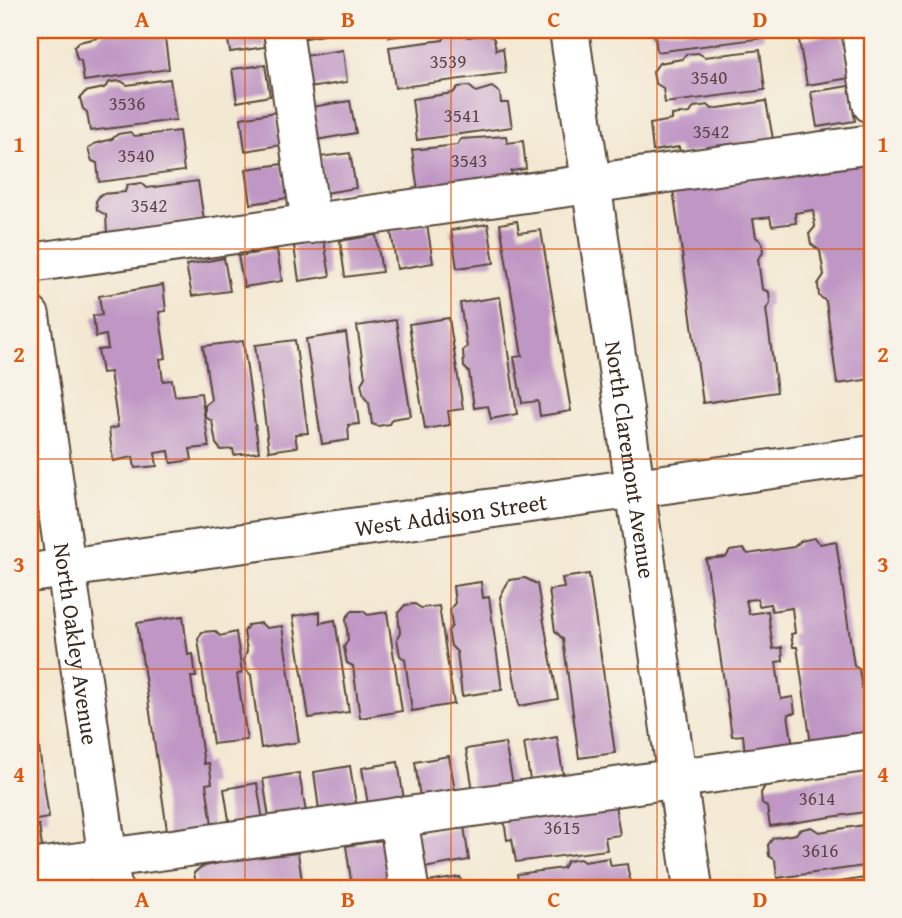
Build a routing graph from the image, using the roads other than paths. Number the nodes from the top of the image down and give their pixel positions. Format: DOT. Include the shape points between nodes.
graph roads {
  1 [pos="283,30"];
  2 [pos="569,30"];
  3 [pos="861,30"];
  4 [pos="872,104"];
  5 [pos="872,144"];
  6 [pos="591,184"];
  7 [pos="311,224"];
  8 [pos="30,263"];
  9 [pos="30,316"];
  10 [pos="872,455"];
  11 [pos="635,489"];
  12 [pos="48,571"];
  13 [pos="872,751"];
  14 [pos="677,778"];
  15 [pos="398,817"];
  16 [pos="30,869"];
  17 [pos="110,873"];
  18 [pos="408,888"];
  19 [pos="693,888"];
  1 -- 7 [label="street"];
  2 -- 6 [label="street, North Claremont Avenue"];
  3 -- 4 [label="street"];
  5 -- 6 [label="street"];
  6 -- 7 [label="street"];
  6 -- 11 [label="street, North Claremont Avenue"];
  7 -- 8 [label="street"];
  9 -- 12 [label="street, North Oakley Avenue"];
  10 -- 11 [label="street, West Addison Street"];
  11 -- 12 [label="street, West Addison Street"];
  11 -- 14 [label="street, North Claremont Avenue"];
  12 -- 17 [label="street, North Oakley Avenue"];
  13 -- 14 [label="street"];
  14 -- 15 [label="street"];
  14 -- 19 [label="street, North Claremont Avenue"];
  15 -- 17 [label="street"];
  15 -- 18 [label="street"];
  16 -- 17 [label="street"];
}
